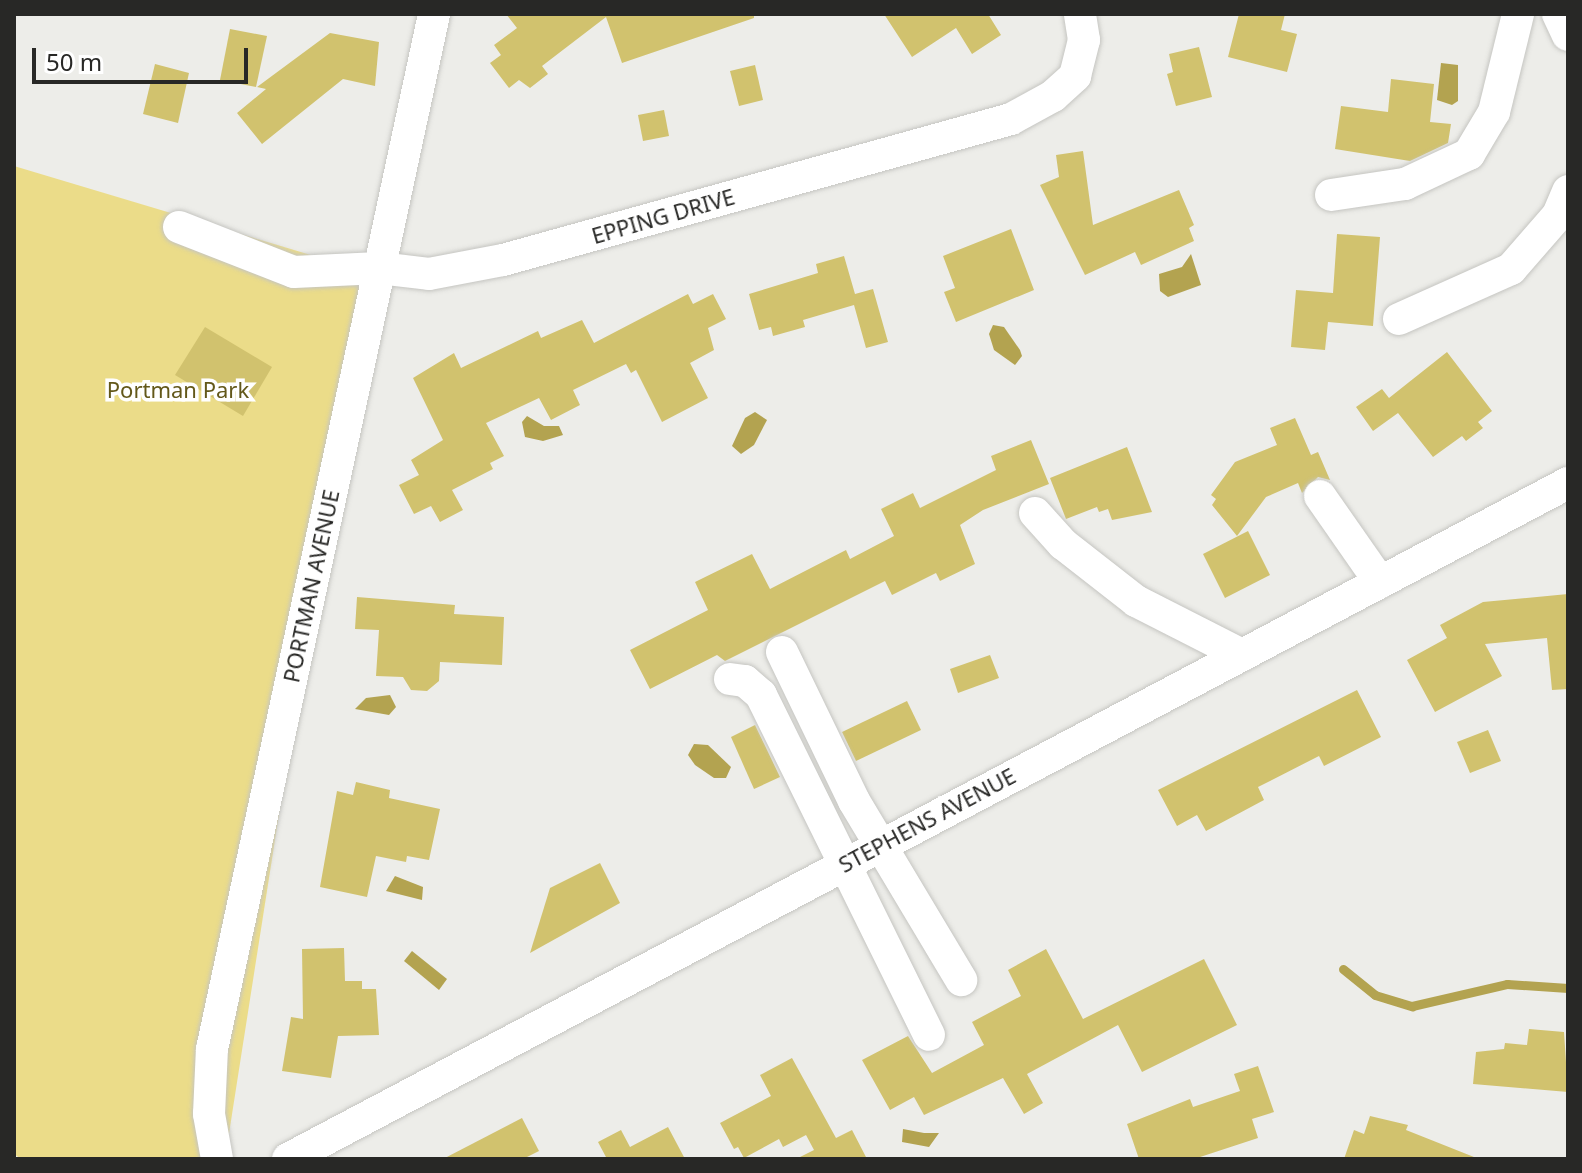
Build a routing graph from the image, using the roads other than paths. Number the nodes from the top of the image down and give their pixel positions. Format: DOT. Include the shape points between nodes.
graph roads {
  1 [pos="434,14"];
  2 [pos="1080,14"];
  3 [pos="1518,14"];
  4 [pos="1558,14"];
  5 [pos="1568,35"];
  6 [pos="1568,191"];
  7 [pos="1331,195"];
  8 [pos="179,227"];
  9 [pos="379,268"];
  10 [pos="1399,319"];
  11 [pos="1568,483"];
  12 [pos="1320,496"];
  13 [pos="1035,513"];
  14 [pos="1380,582"];
  15 [pos="782,652"];
  16 [pos="1242,655"];
  17 [pos="730,679"];
  18 [pos="883,843"];
  19 [pos="841,865"];
  20 [pos="961,980"];
  21 [pos="929,1035"];
  22 [pos="217,1159"];
  23 [pos="288,1159"];
  1 -- 9 [label="street, PORTMAN AVENUE"];
  2 -- 9 [label="street, EPPING DRIVE" via="1084,40 1075,76 1053,96 1011,119 503,260 429,274"];
  3 -- 7 [label="street" via="1494,112 1469,154 1405,184"];
  4 -- 5 [label="street"];
  6 -- 10 [label="street" via="1558,215 1511,269 1477,289"];
  8 -- 9 [label="street, EPPING DRIVE" via="294,272"];
  9 -- 22 [label="street, PORTMAN AVENUE" via="212,1049 209,1114"];
  11 -- 14 [label="street, STEPHENS AVENUE"];
  12 -- 14 [label="street"];
  13 -- 16 [label="street" via="1063,544 1136,601"];
  14 -- 16 [label="street, STEPHENS AVENUE"];
  15 -- 18 [label="street" via="854,801"];
  16 -- 18 [label="street, STEPHENS AVENUE"];
  17 -- 19 [label="street" via="745,681 761,695"];
  18 -- 19 [label="street, STEPHENS AVENUE"];
  18 -- 20 [label="street"];
  19 -- 21 [label="street"];
  19 -- 23 [label="street, STEPHENS AVENUE"];
}
